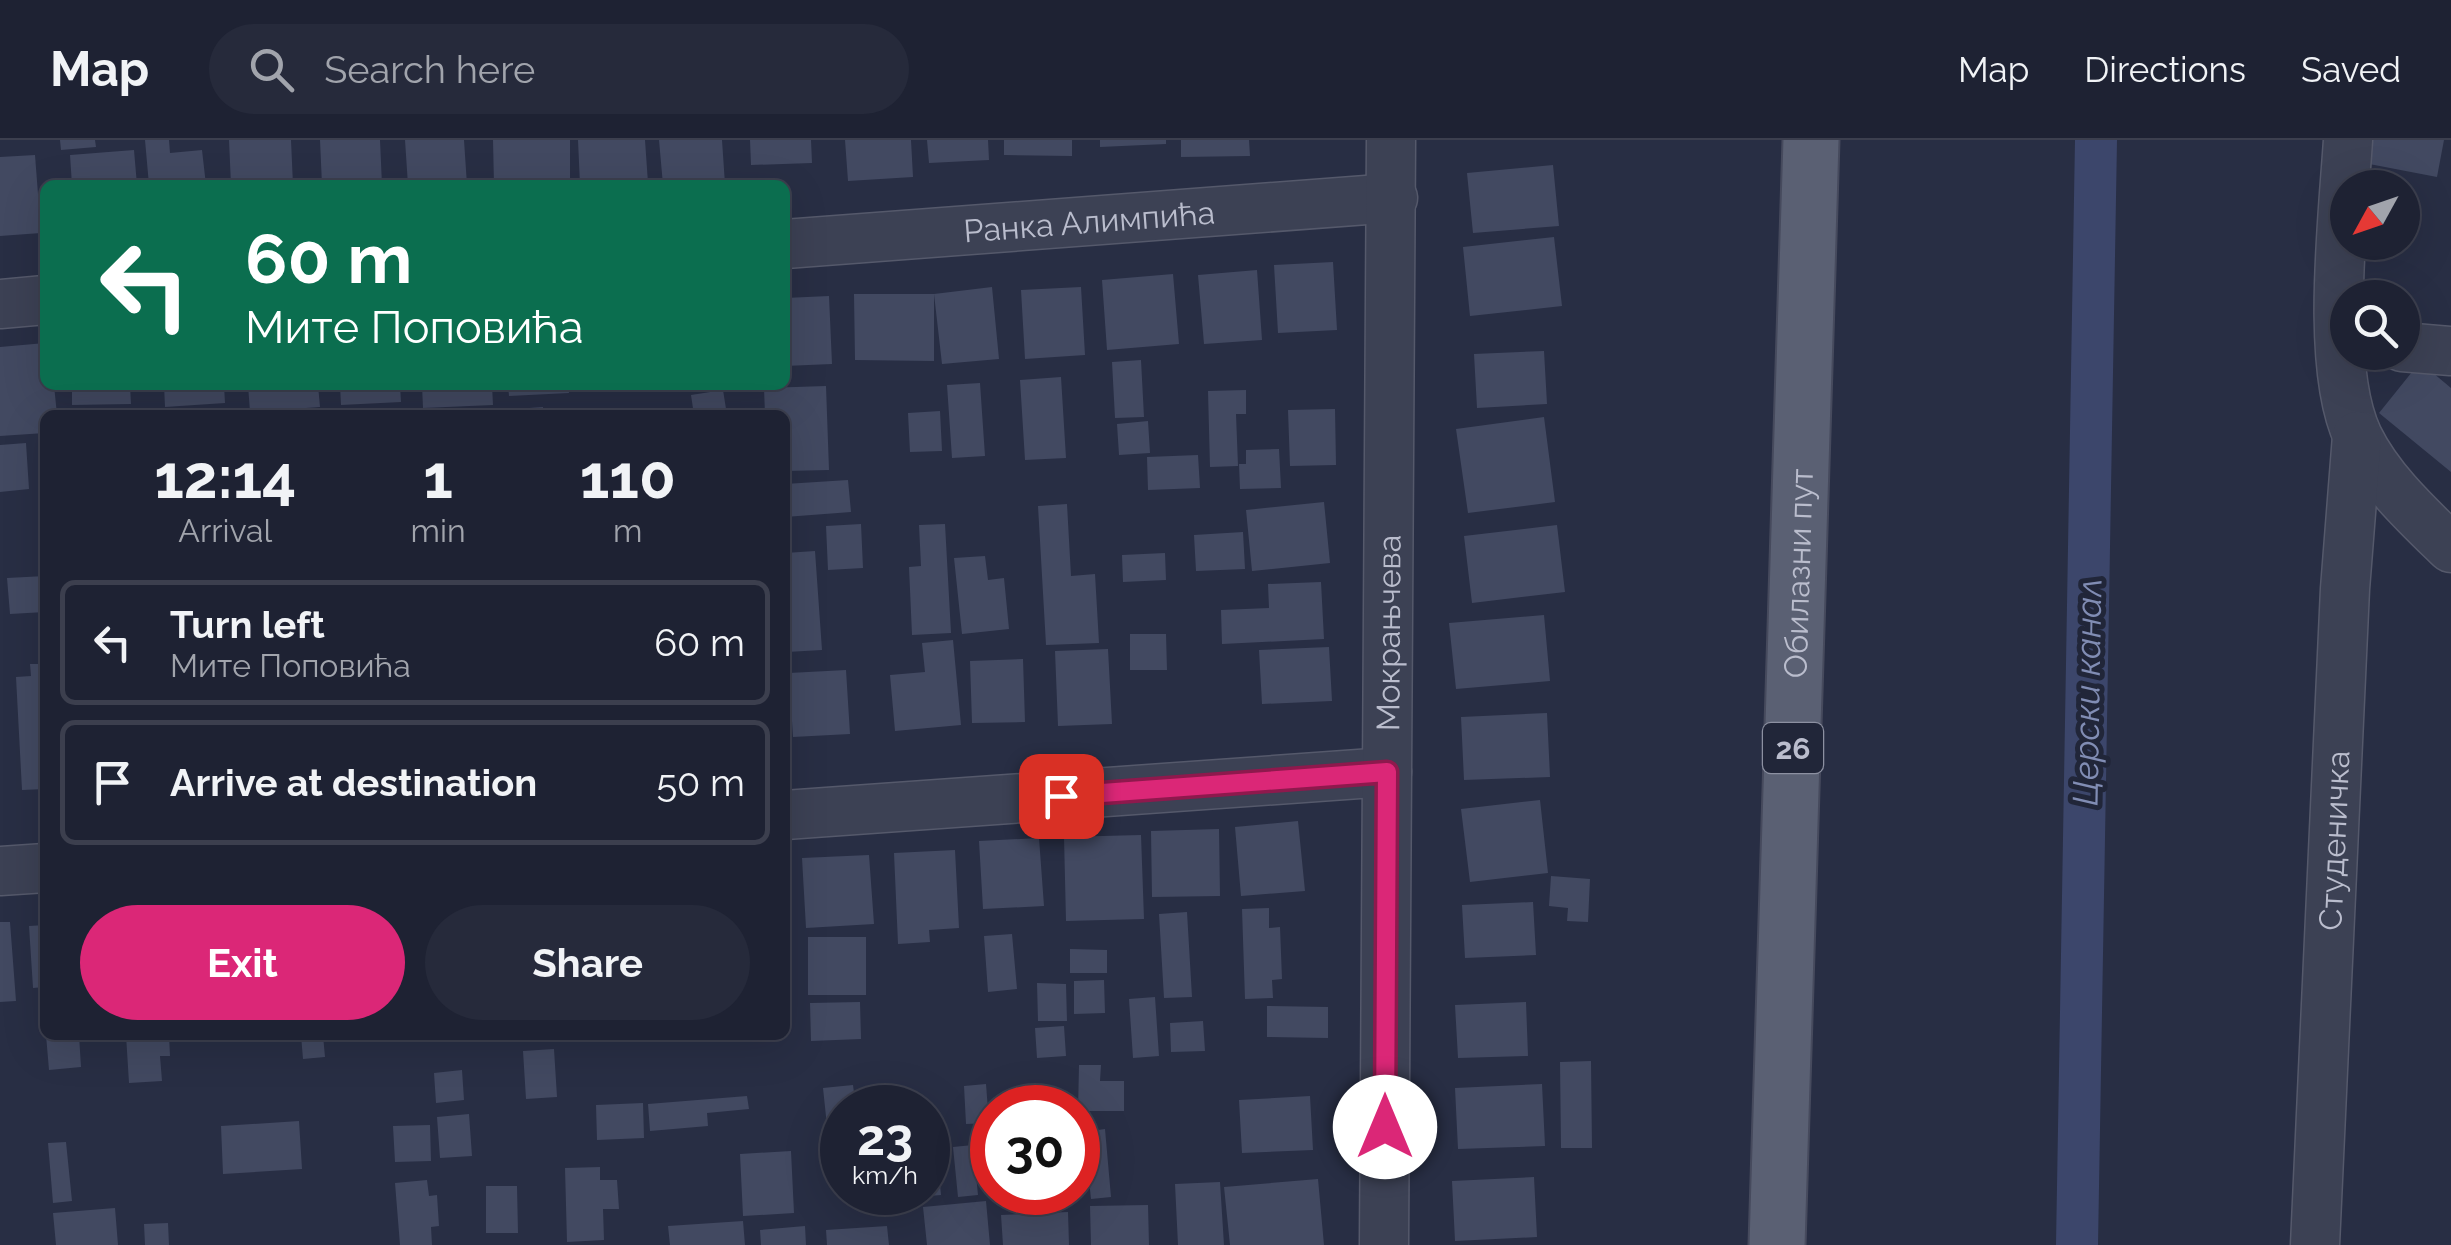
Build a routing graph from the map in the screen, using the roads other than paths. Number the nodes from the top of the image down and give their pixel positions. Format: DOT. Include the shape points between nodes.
graph roads {
  1 [pos="1391,140"];
  2 [pos="1812,140"];
  3 [pos="2348,140"];
  4 [pos="1394,198"];
  5 [pos="790,244"];
  6 [pos="2341,280"];
  7 [pos="40,300"];
  8 [pos="0,304"];
  9 [pos="2420,348"];
  10 [pos="2451,351"];
  11 [pos="2343,370"];
  12 [pos="2357,436"];
  13 [pos="2451,548"];
  14 [pos="1387,772"];
  15 [pos="790,815"];
  16 [pos="40,868"];
  17 [pos="0,872"];
  18 [pos="1384,1245"];
  19 [pos="1778,1245"];
  20 [pos="2314,1245"];
  1 -- 4 [label="street, Мокрањчева"];
  2 -- 19 [label="main road, Обилазни пут / 26"];
  3 -- 6 [label="street"];
  4 -- 5 [label="street, Ранка Алимпића"];
  4 -- 14 [label="street, Мокрањчева"];
  7 -- 8 [label="street"];
  9 -- 10 [label="street"];
  11 -- 12 [label="street"];
  12 -- 13 [label="street" via="2400,498"];
  12 -- 20 [label="street, Студеничка"];
  14 -- 15 [label="street"];
  14 -- 18 [label="street, Мокрањчева"];
  16 -- 17 [label="street"];
}
